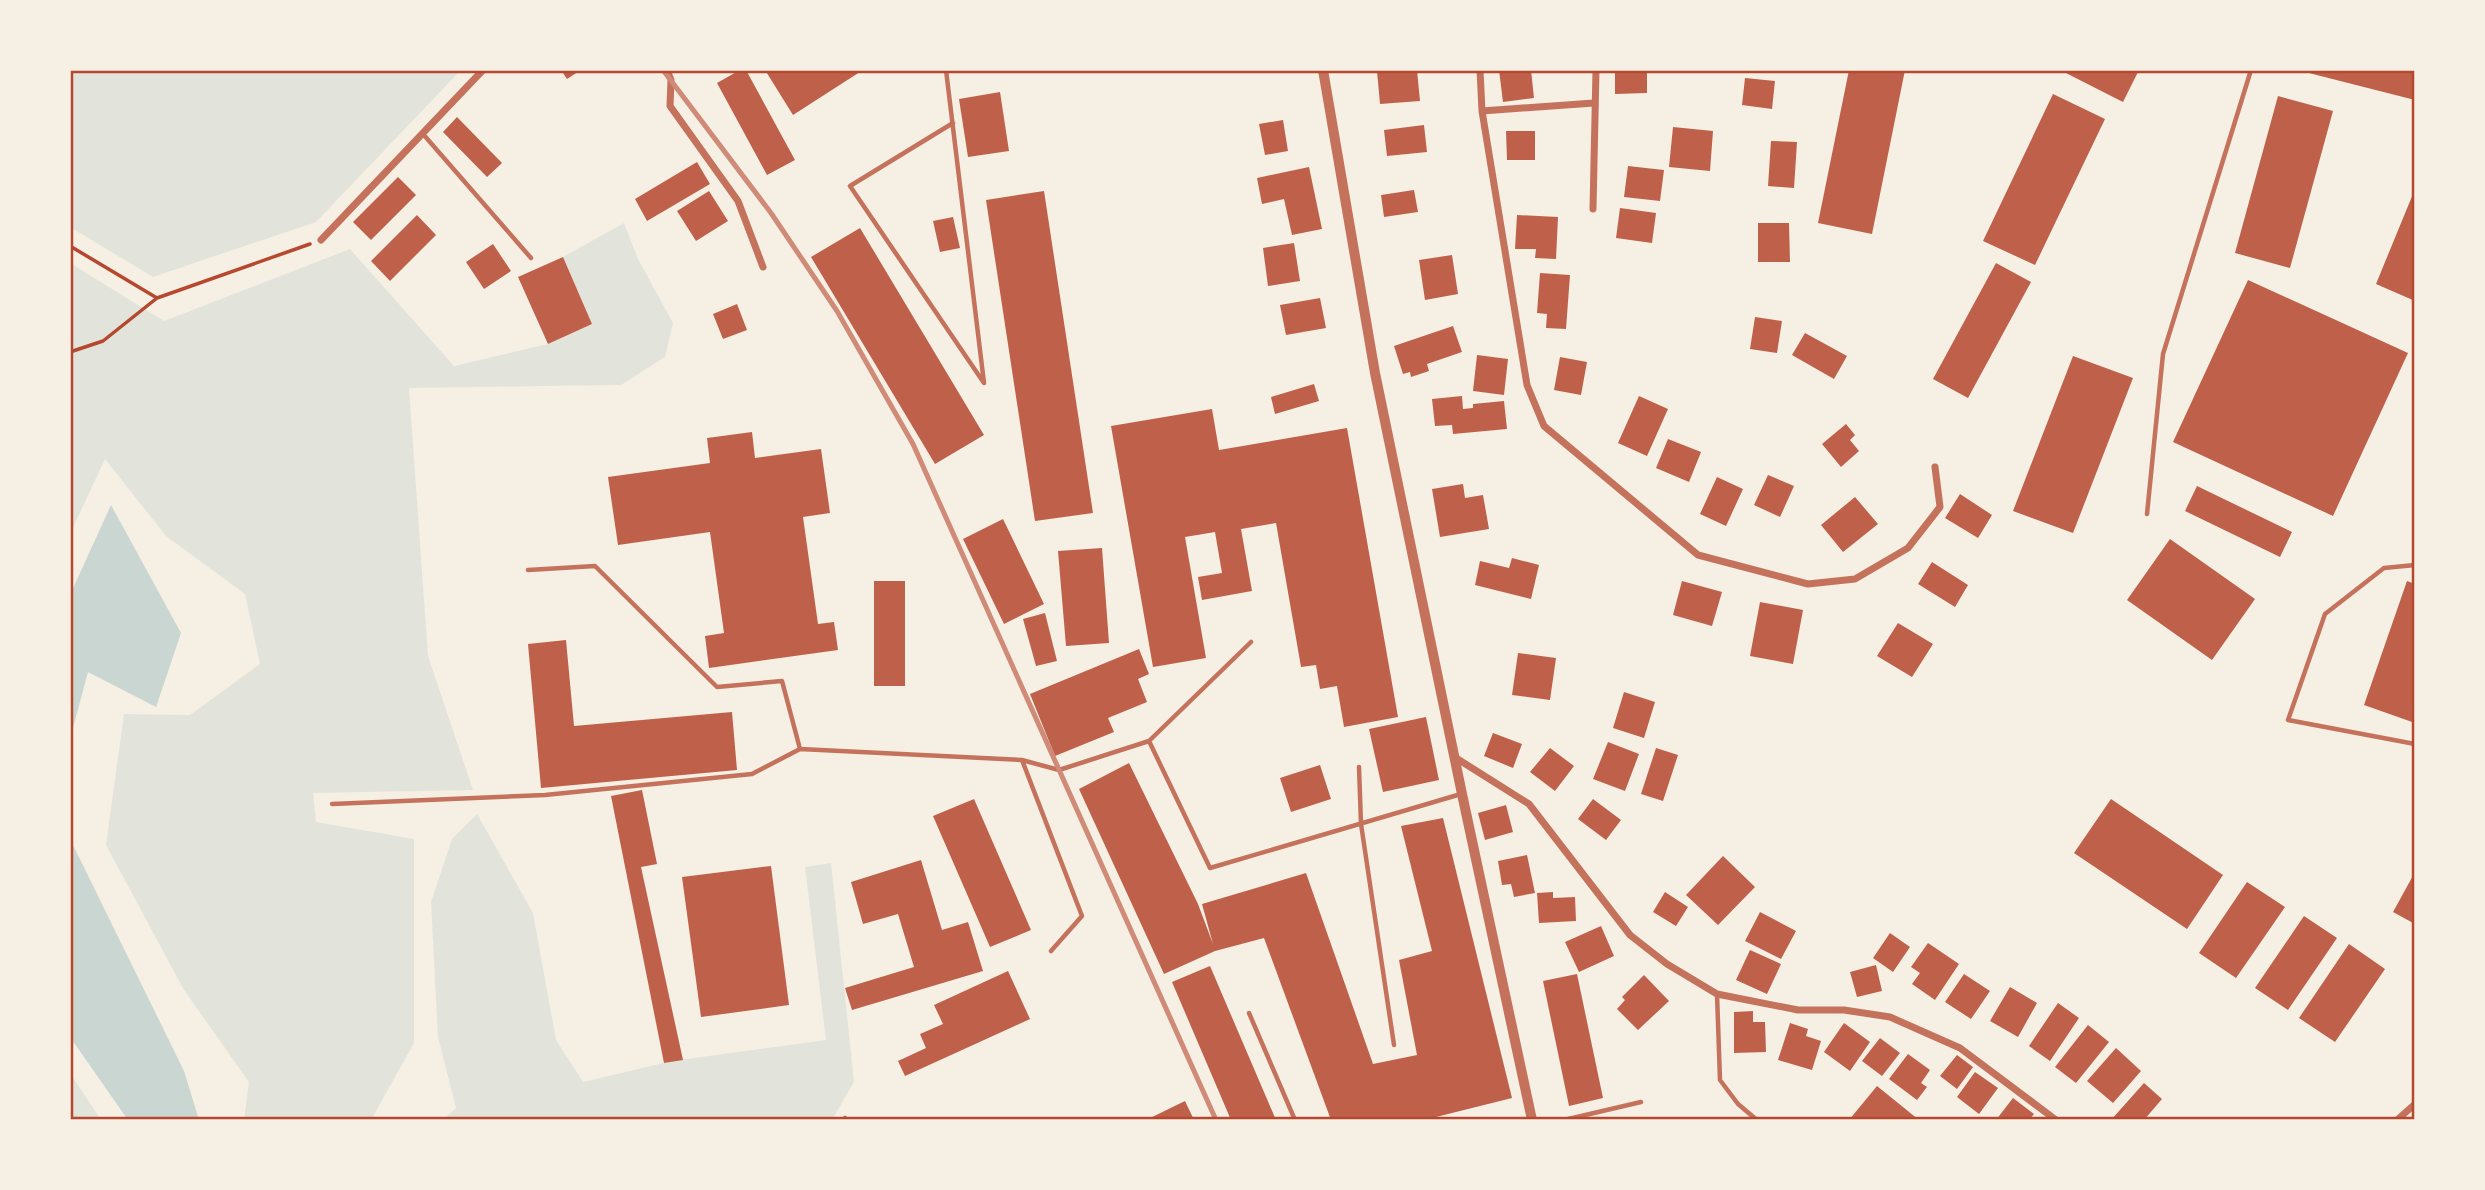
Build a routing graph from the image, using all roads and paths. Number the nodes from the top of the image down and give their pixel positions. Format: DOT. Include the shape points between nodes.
graph roads {
  1 [pos="483,70"];
  2 [pos="667,70"];
  3 [pos="946,70"];
  4 [pos="1323,70"];
  5 [pos="1480,70"];
  6 [pos="1595,70"];
  7 [pos="2251,70"];
  8 [pos="1594,103"];
  9 [pos="1482,111"];
  10 [pos="953,123"];
  11 [pos="422,134"];
  12 [pos="1593,209"];
  13 [pos="321,240"];
  14 [pos="70,246"];
  15 [pos="531,258"];
  16 [pos="763,267"];
  17 [pos="157,298"];
  18 [pos="70,352"];
  19 [pos="1935,467"];
  20 [pos="2147,514"];
  21 [pos="2415,565"];
  22 [pos="528,570"];
  23 [pos="1251,642"];
  24 [pos="1149,741"];
  25 [pos="2415,744"];
  26 [pos="800,749"];
  27 [pos="1456,758"];
  28 [pos="1022,760"];
  29 [pos="1359,767"];
  30 [pos="1462,794"];
  31 [pos="332,804"];
  32 [pos="1361,824"];
  33 [pos="1051,951"];
  34 [pos="1717,994"];
  35 [pos="1249,1013"];
  36 [pos="1394,1045"];
  37 [pos="1642,1102"];
  38 [pos="2415,1104"];
  39 [pos="1295,1120"];
  40 [pos="1532,1120"];
  41 [pos="1564,1120"];
  42 [pos="1757,1120"];
  43 [pos="2056,1120"];
  44 [pos="2397,1120"];
  1 -- 11 [label="street"];
  2 -- 16 [label="street" via="670,106 738,201"];
  3 -- 10 [label="lane"];
  4 -- 27 [label="street" via="1376,373"];
  5 -- 9 [label="street"];
  6 -- 8 [label="street"];
  7 -- 20 [label="lane" via="2163,354"];
  8 -- 9 [label="street"];
  8 -- 12 [label="street"];
  9 -- 19 [label="street" via="1527,385 1544,426 1698,555 1808,584 1855,579 1908,548 1940,507"];
  10 -- 10 [label="lane" via="963,205 984,383 850,186"];
  11 -- 13 [label="street"];
  11 -- 15 [label="lane"];
  13 -- 17 [label="path"];
  14 -- 17 [label="path"];
  17 -- 18 [label="path" via="103,341"];
  21 -- 25 [label="lane" via="2384,568 2325,614 2288,720"];
  22 -- 26 [label="lane" via="595,566 717,687 782,681"];
  23 -- 24 [label="lane"];
  24 -- 28 [label="lane" via="1059,770"];
  24 -- 32 [label="lane" via="1210,868"];
  26 -- 28 [label="lane"];
  26 -- 31 [label="lane" via="752,774 545,795"];
  27 -- 30 [label="street"];
  27 -- 34 [label="street" via="1529,804 1630,935"];
  28 -- 33 [label="lane" via="1082,916"];
  29 -- 32 [label="lane"];
  30 -- 32 [label="lane"];
  30 -- 40 [label="street"];
  32 -- 36 [label="lane"];
  34 -- 42 [label="lane" via="1720,1080"];
  34 -- 43 [label="street" via="1798,1010 1890,1017 1960,1048"];
  35 -- 39 [label="lane"];
  37 -- 41 [label="lane"];
  38 -- 44 [label="street"];
}
